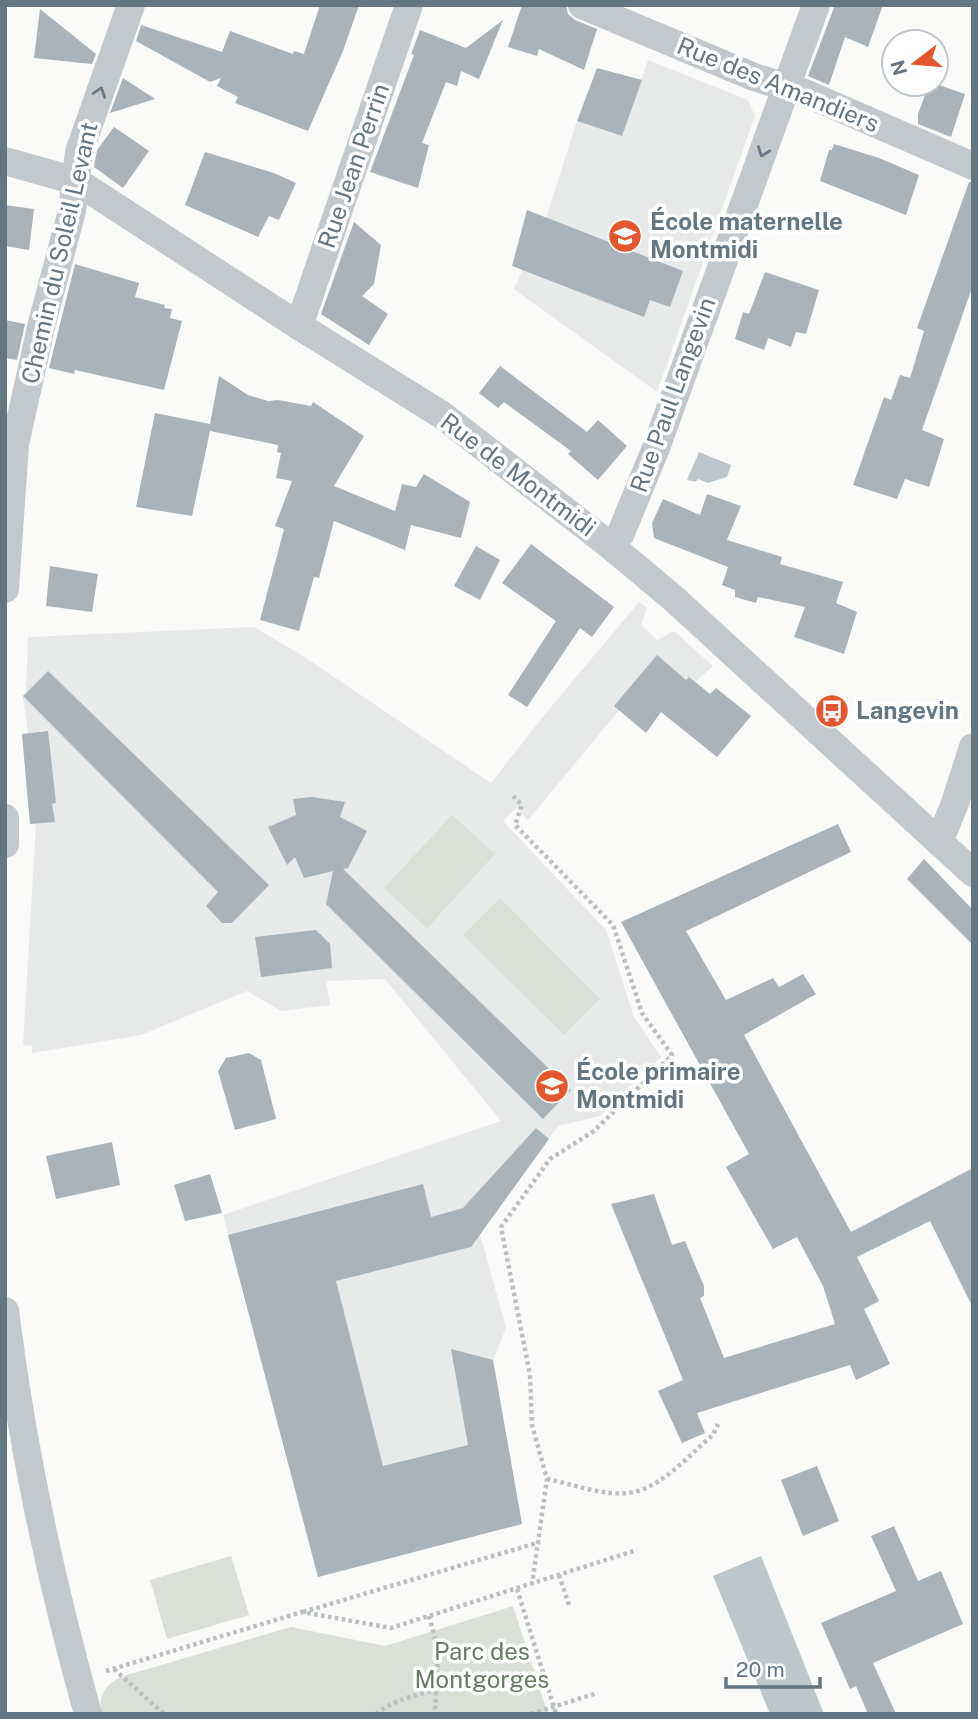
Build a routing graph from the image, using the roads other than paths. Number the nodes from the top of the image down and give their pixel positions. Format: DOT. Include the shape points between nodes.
graph roads {
  1 [pos="131,5"];
  2 [pos="409,5"];
  3 [pos="582,5"];
  4 [pos="816,5"];
  5 [pos="786,88"];
  6 [pos="5,161"];
  7 [pos="973,166"];
  8 [pos="76,181"];
  9 [pos="299,326"];
  10 [pos="612,547"];
  11 [pos="5,589"];
  12 [pos="973,747"];
  13 [pos="5,818"];
  14 [pos="939,842"];
  15 [pos="5,844"];
  16 [pos="973,873"];
  17 [pos="5,1311"];
  18 [pos="88,1714"];
  8 -- 1 [label="street, Chemin du Soleil Levant, one-way" via="79,152"];
  2 -- 9 [label="street, Rue Jean Perrin"];
  3 -- 5 [label="street, Rue des Amandiers"];
  4 -- 5 [label="street, Rue Paul Langevin"];
  5 -- 7 [label="street, Rue des Amandiers"];
  5 -- 10 [label="street, Rue Paul Langevin, one-way" via="656,448"];
  6 -- 8 [label="street, Rue de Montmidi"];
  8 -- 9 [label="street, Rue de Montmidi"];
  8 -- 11 [label="street, Chemin du Soleil Levant" via="15,443"];
  9 -- 10 [label="street, Rue de Montmidi" via="442,415"];
  10 -- 14 [label="street, Rue de Montmidi" via="673,597"];
  12 -- 14 [label="street"];
  13 -- 15 [label="street"];
  14 -- 16 [label="street, Rue de Montmidi"];
  17 -- 18 [label="street" via="21,1422 60,1610"];
}
